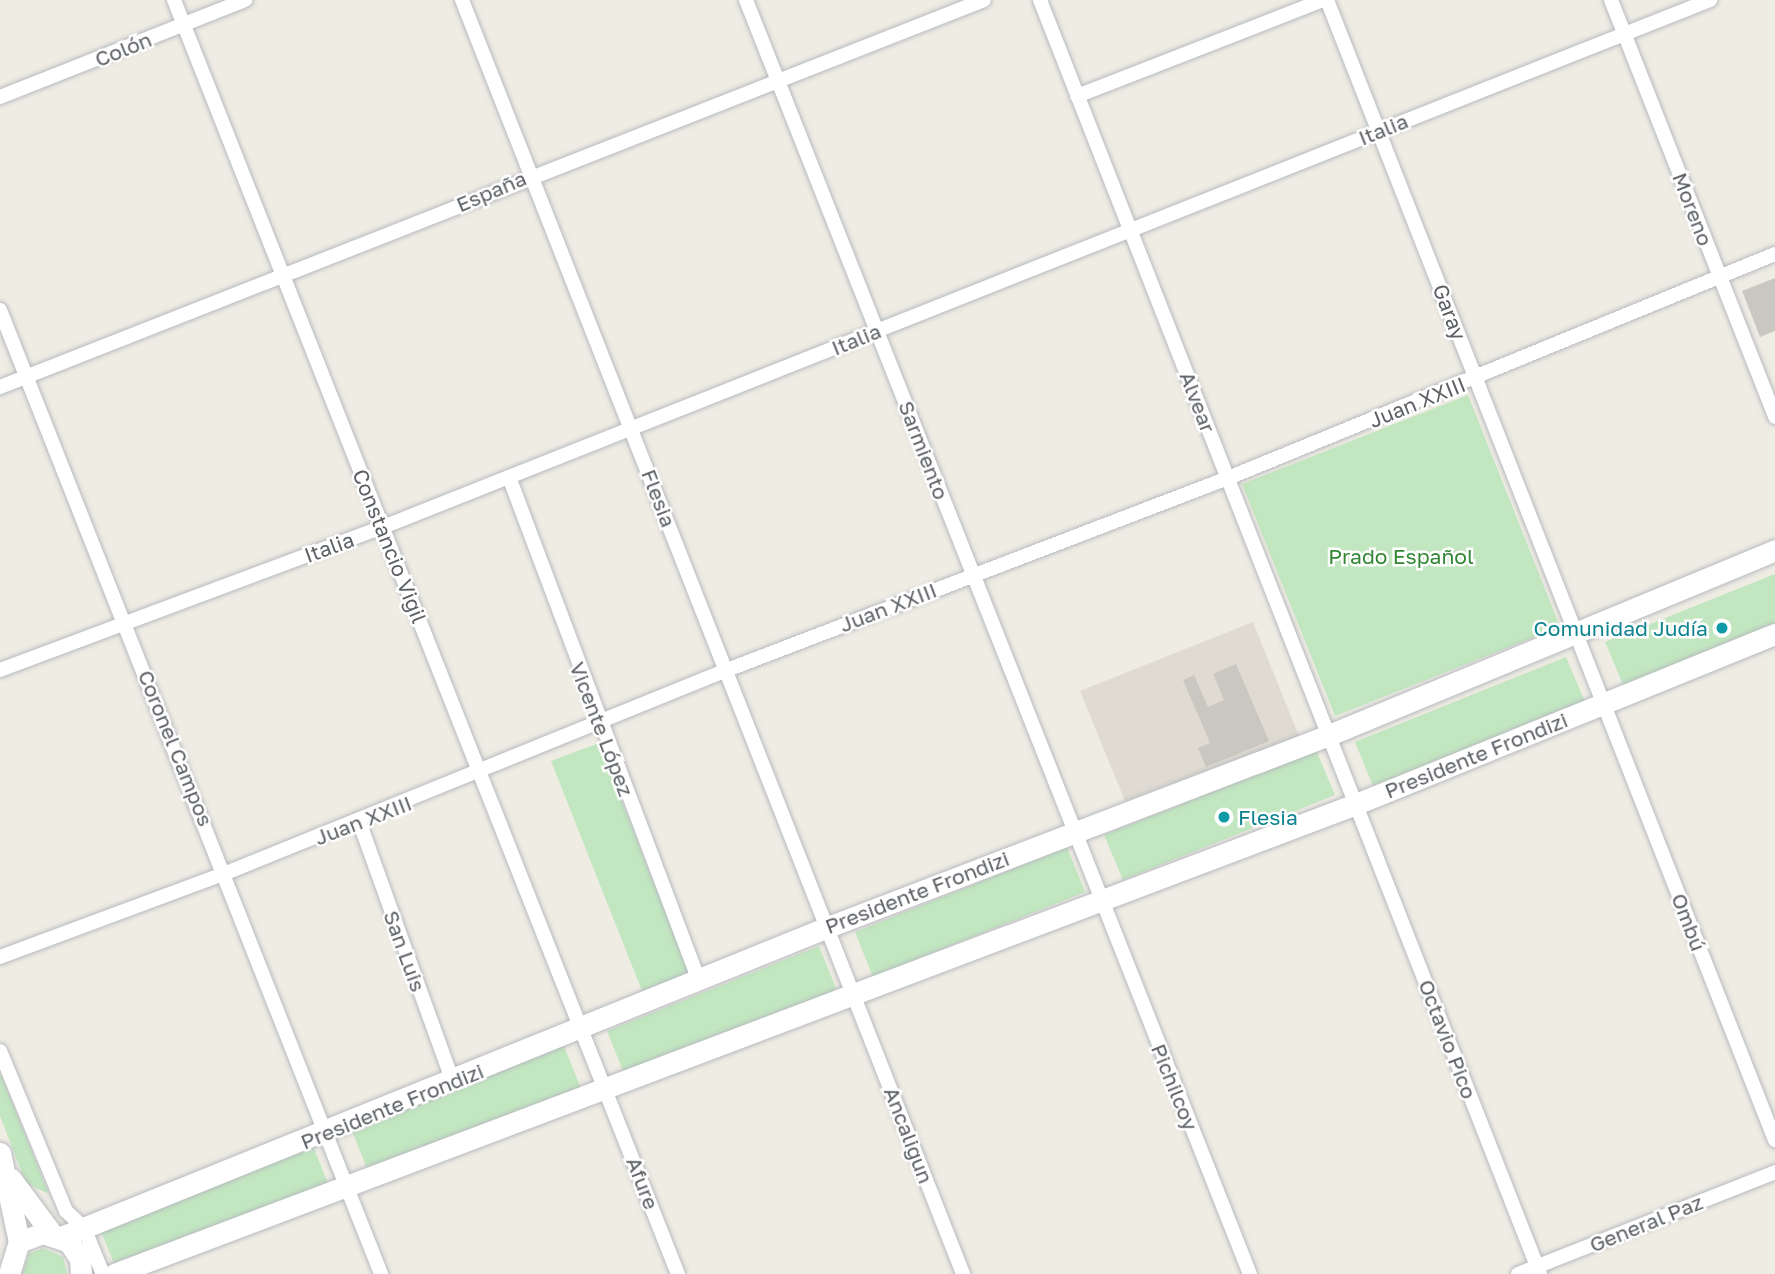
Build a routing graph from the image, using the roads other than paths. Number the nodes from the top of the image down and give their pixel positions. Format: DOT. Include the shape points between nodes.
graph roads {
  1 [pos="174,0"];
  2 [pos="245,0"];
  3 [pos="462,0"];
  4 [pos="746,0"];
  5 [pos="984,0"];
  6 [pos="1040,0"];
  7 [pos="1325,0"];
  8 [pos="1611,0"];
  9 [pos="1710,0"];
  10 [pos="183,25"];
  11 [pos="1624,34"];
  12 [pos="777,78"];
  13 [pos="1077,96"];
  14 [pos="0,97"];
  15 [pos="1379,131"];
  16 [pos="531,174"];
  17 [pos="1130,230"];
  18 [pos="1775,254"];
  19 [pos="1719,275"];
  20 [pos="284,277"];
  21 [pos="0,310"];
  22 [pos="877,331"];
  23 [pos="27,377"];
  24 [pos="1476,377"];
  25 [pos="0,387"];
  26 [pos="1775,417"];
  27 [pos="631,428"];
  28 [pos="509,477"];
  29 [pos="1228,478"];
  30 [pos="383,527"];
  31 [pos="1775,550"];
  32 [pos="973,574"];
  33 [pos="125,622"];
  34 [pos="1577,634"];
  35 [pos="1775,634"];
  36 [pos="0,670"];
  37 [pos="727,670"];
  38 [pos="1604,703"];
  39 [pos="599,724"];
  40 [pos="1329,735"];
  41 [pos="480,774"];
  42 [pos="1356,804"];
  43 [pos="359,821"];
  44 [pos="1073,831"];
  45 [pos="226,873"];
  46 [pos="1101,900"];
  47 [pos="828,927"];
  48 [pos="0,957"];
  49 [pos="699,981"];
  50 [pos="855,996"];
  51 [pos="581,1030"];
  52 [pos="0,1051"];
  53 [pos="452,1080"];
  54 [pos="607,1091"];
  55 [pos="325,1135"];
  56 [pos="1775,1140"];
  57 [pos="0,1153"];
  58 [pos="1775,1172"];
  59 [pos="8,1174"];
  60 [pos="346,1188"];
  61 [pos="84,1228"];
  62 [pos="56,1235"];
  63 [pos="9,1261"];
  64 [pos="1538,1270"];
  65 [pos="81,1274"];
  66 [pos="103,1274"];
  67 [pos="114,1274"];
  68 [pos="381,1274"];
  69 [pos="678,1274"];
  70 [pos="962,1274"];
  71 [pos="1250,1274"];
  72 [pos="1518,1274"];
  1 -- 10 [label="street, Constancio Vigil"];
  2 -- 10 [label="street, Colón"];
  3 -- 16 [label="street, Flesia"];
  4 -- 12 [label="street, Sarmiento"];
  5 -- 12 [label="street, España"];
  6 -- 13 [label="street, Alvear"];
  7 -- 13 [label="street"];
  7 -- 15 [label="street, Garay"];
  8 -- 11 [label="street, Moreno"];
  9 -- 11 [label="street, Italia"];
  10 -- 14 [label="street, Colón"];
  10 -- 20 [label="street, Constancio Vigil"];
  11 -- 15 [label="street, Italia"];
  11 -- 19 [label="street, Moreno"];
  12 -- 16 [label="street, España"];
  12 -- 22 [label="street, Sarmiento"];
  13 -- 17 [label="street, Alvear"];
  15 -- 17 [label="street, Italia"];
  15 -- 24 [label="street, Garay"];
  16 -- 20 [label="street, España"];
  16 -- 27 [label="street, Flesia"];
  17 -- 22 [label="street, Italia"];
  17 -- 29 [label="street, Alvear"];
  18 -- 19 [label="street, Juan XXIII"];
  19 -- 24 [label="street, Juan XXIII"];
  19 -- 26 [label="street, Moreno"];
  20 -- 23 [label="street, España"];
  20 -- 30 [label="street, Constancio Vigil"];
  21 -- 23 [label="street, Coronel Campos"];
  22 -- 27 [label="street, Italia"];
  22 -- 32 [label="street, Sarmiento"];
  23 -- 25 [label="street, España"];
  23 -- 33 [label="street, Coronel Campos"];
  24 -- 29 [label="street, Juan XXIII"];
  24 -- 34 [label="street, Garay"];
  27 -- 28 [label="street, Italia"];
  27 -- 37 [label="street, Flesia"];
  28 -- 30 [label="street, Italia"];
  28 -- 39 [label="street, Vicente López"];
  29 -- 32 [label="street, Juan XXIII"];
  29 -- 40 [label="street, Alvear"];
  30 -- 33 [label="street, Italia"];
  30 -- 41 [label="street, Constancio Vigil"];
  31 -- 34 [label="main road, Presidente Frondizi"];
  32 -- 37 [label="street, Juan XXIII"];
  32 -- 44 [label="street, Sarmiento"];
  33 -- 36 [label="street, Italia"];
  33 -- 45 [label="street, Coronel Campos"];
  34 -- 38 [label="street, Garay"];
  34 -- 40 [label="main road, Presidente Frondizi"];
  35 -- 38 [label="main road, Presidente Frondizi"];
  37 -- 39 [label="street, Juan XXIII"];
  37 -- 47 [label="street, Flesia"];
  38 -- 42 [label="main road, Presidente Frondizi"];
  38 -- 56 [label="street, Ombú"];
  39 -- 41 [label="street, Juan XXIII"];
  39 -- 49 [label="street, Vicente López"];
  40 -- 42 [label="street, Alvear"];
  40 -- 44 [label="main road, Presidente Frondizi"];
  41 -- 43 [label="street, Juan XXIII"];
  41 -- 51 [label="street, Constancio Vigil"];
  42 -- 46 [label="main road, Presidente Frondizi"];
  42 -- 64 [label="street, Octavio Pico"];
  43 -- 45 [label="street, Juan XXIII"];
  43 -- 53 [label="street, San Luis"];
  44 -- 46 [label="street, Sarmiento"];
  44 -- 47 [label="main road, Presidente Frondizi"];
  45 -- 48 [label="street, Juan XXIII"];
  45 -- 55 [label="street, Coronel Campos"];
  46 -- 50 [label="main road, Presidente Frondizi"];
  46 -- 71 [label="street, Pichilcoy"];
  47 -- 49 [label="main road, Presidente Frondizi"];
  47 -- 50 [label="street, Flesia"];
  49 -- 51 [label="main road, Presidente Frondizi"];
  50 -- 54 [label="main road, Presidente Frondizi"];
  50 -- 70 [label="street, Ancaligun"];
  51 -- 53 [label="main road, Presidente Frondizi"];
  51 -- 54 [label="street, Constancio Vigil"];
  52 -- 61 [label="street" via="65,1211"];
  53 -- 55 [label="main road, Presidente Frondizi"];
  54 -- 60 [label="main road, Presidente Frondizi"];
  54 -- 69 [label="street, Afure"];
  55 -- 60 [label="street, Coronel Campos"];
  55 -- 61 [label="main road, Presidente Frondizi"];
  57 -- 59 [label="main road"];
  58 -- 64 [label="street, General Paz"];
  59 -- 62 [label="main road"];
  59 -- 63 [label="main road"];
  60 -- 67 [label="main road, Presidente Frondizi"];
  60 -- 68 [label="street, Coronel Campos"];
  61 -- 62 [label="main road, Presidente Frondizi"];
  61 -- 66 [label="street"];
  62 -- 63 [label="main road, Presidente Frondizi"];
  62 -- 65 [label="main road" via="76,1250"];
  64 -- 72 [label="street, General Paz"];
}
